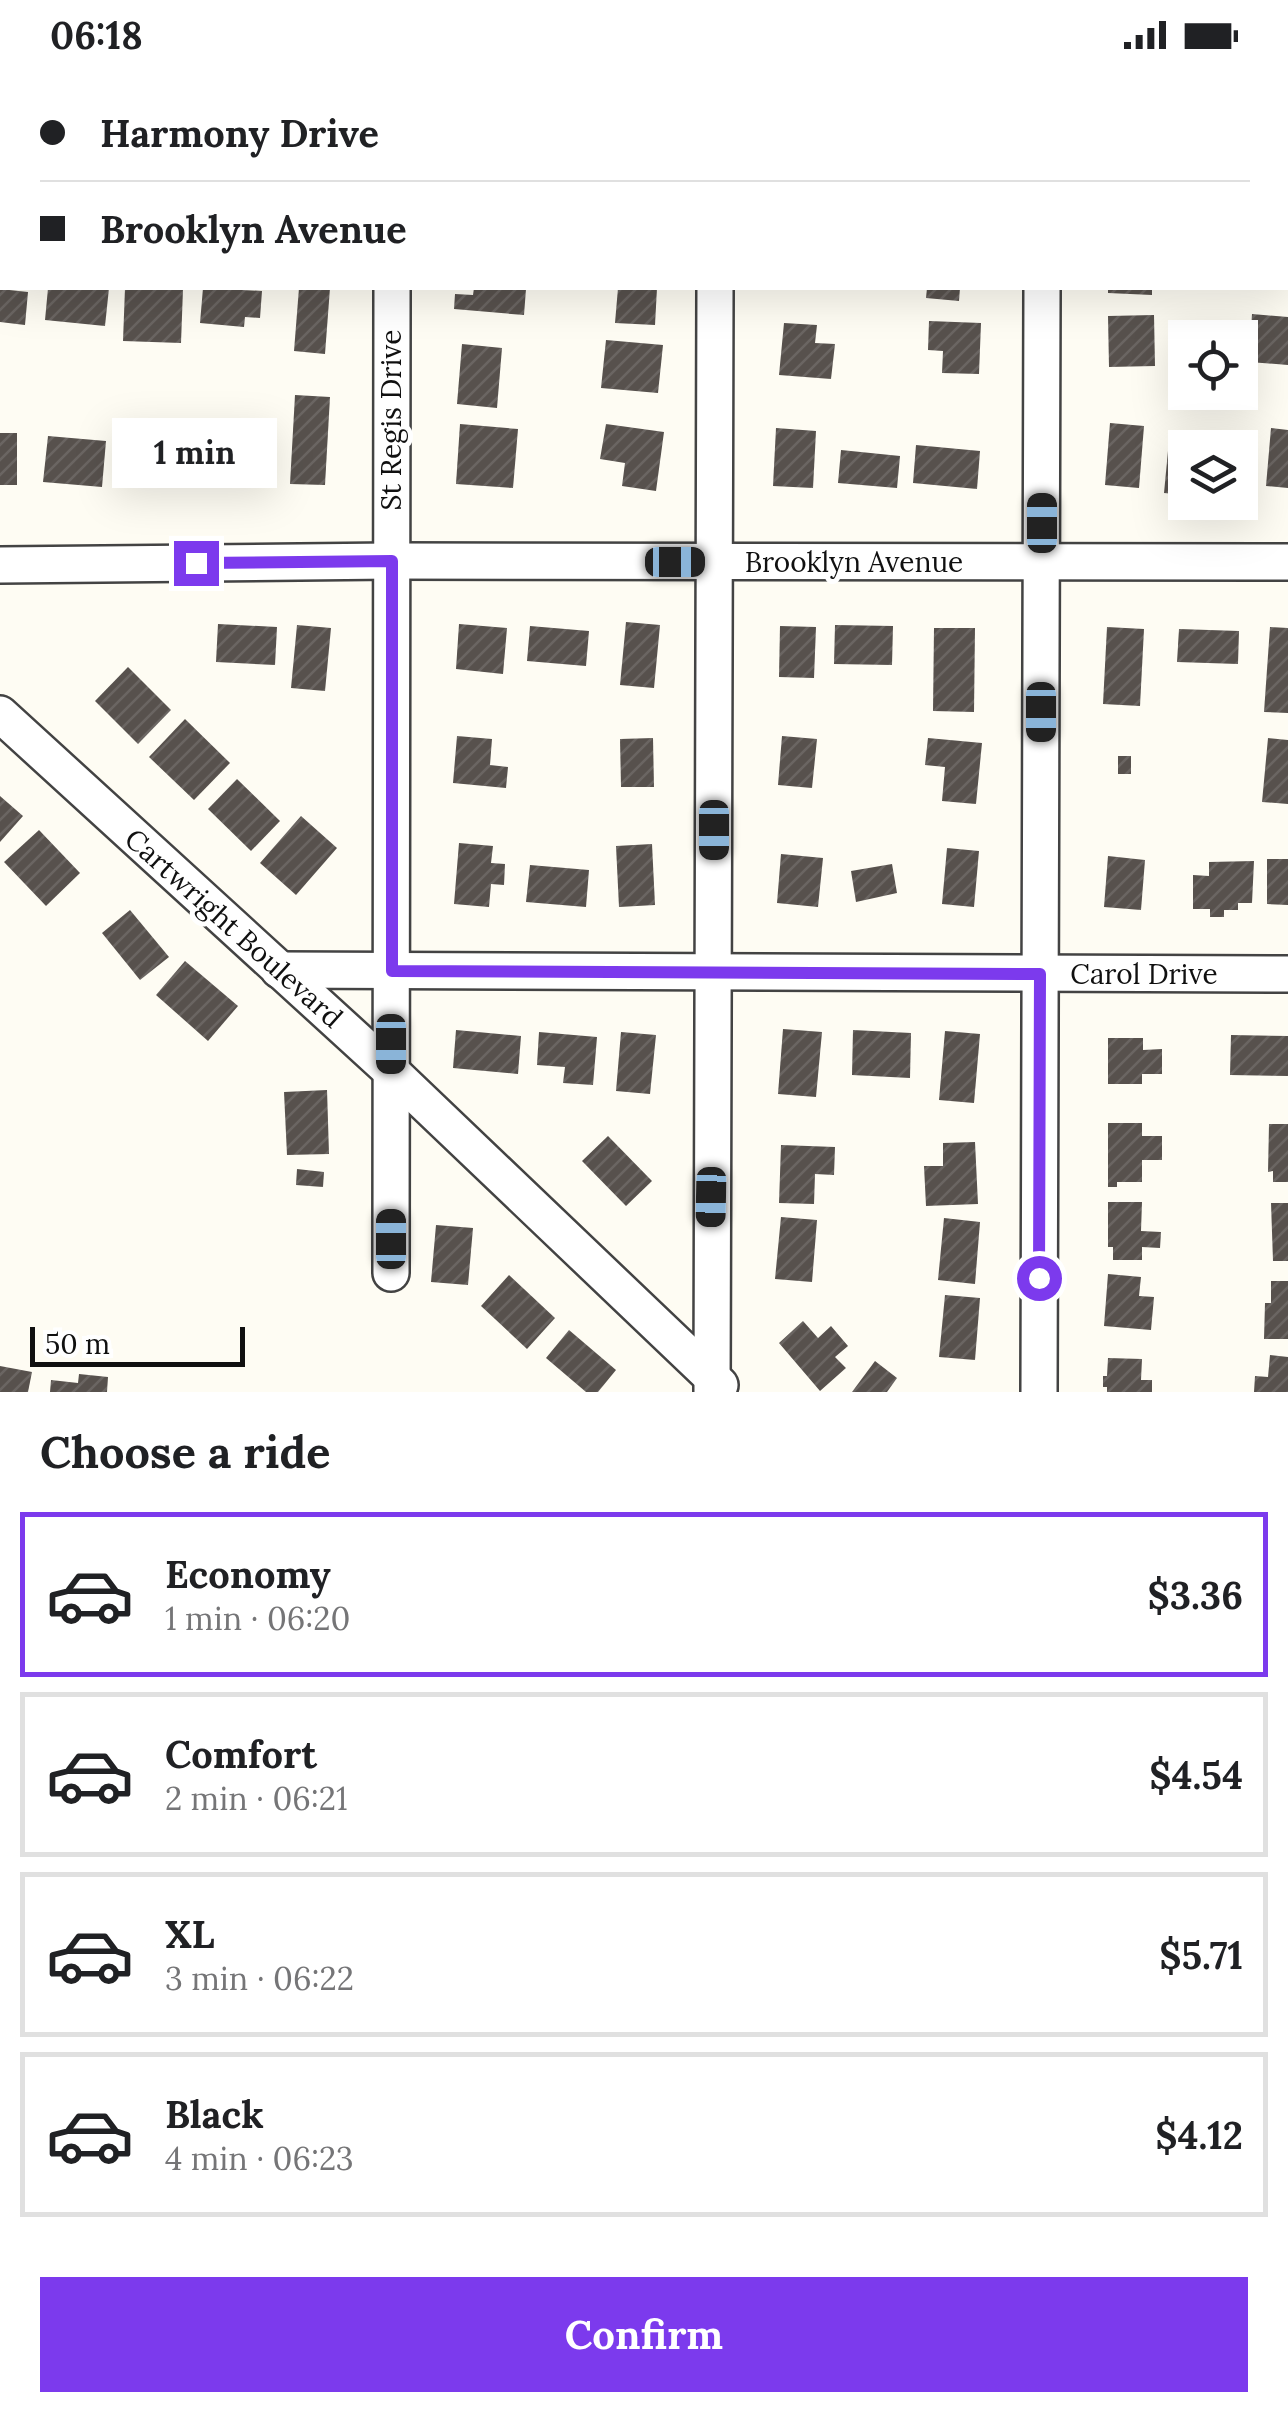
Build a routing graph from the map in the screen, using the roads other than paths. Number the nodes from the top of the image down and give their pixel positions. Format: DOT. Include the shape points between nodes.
graph roads {
  1 [pos="392,290"];
  2 [pos="715,290"];
  3 [pos="1042,290"];
  4 [pos="392,561"];
  5 [pos="714,562"];
  6 [pos="1042,562"];
  7 [pos="1288,562"];
  8 [pos="0,564"];
  9 [pos="0,714"];
  10 [pos="279,970"];
  11 [pos="392,971"];
  12 [pos="714,973"];
  13 [pos="1040,974"];
  14 [pos="1288,974"];
  15 [pos="392,1072"];
  16 [pos="391,1273"];
  17 [pos="717,1387"];
  18 [pos="1039,1392"];
  1 -- 4 [label="street, St Regis Drive"];
  2 -- 5 [label="street"];
  3 -- 6 [label="street"];
  4 -- 5 [label="street, Brooklyn Avenue"];
  4 -- 8 [label="street, Brooklyn Avenue"];
  4 -- 11 [label="street, St Regis Drive"];
  5 -- 6 [label="street, Brooklyn Avenue"];
  5 -- 12 [label="street"];
  6 -- 7 [label="street, Brooklyn Avenue"];
  6 -- 13 [label="street"];
  9 -- 10 [label="street, Cartwright Boulevard"];
  10 -- 11 [label="street, Carol Drive"];
  10 -- 15 [label="street, Cartwright Boulevard"];
  11 -- 12 [label="street, Carol Drive"];
  11 -- 15 [label="street, St Regis Drive"];
  12 -- 13 [label="street, Carol Drive"];
  12 -- 17 [label="street"];
  13 -- 14 [label="street, Carol Drive"];
  13 -- 18 [label="street"];
  15 -- 16 [label="street, St Regis Drive"];
  15 -- 17 [label="street, Cartwright Boulevard"];
}
